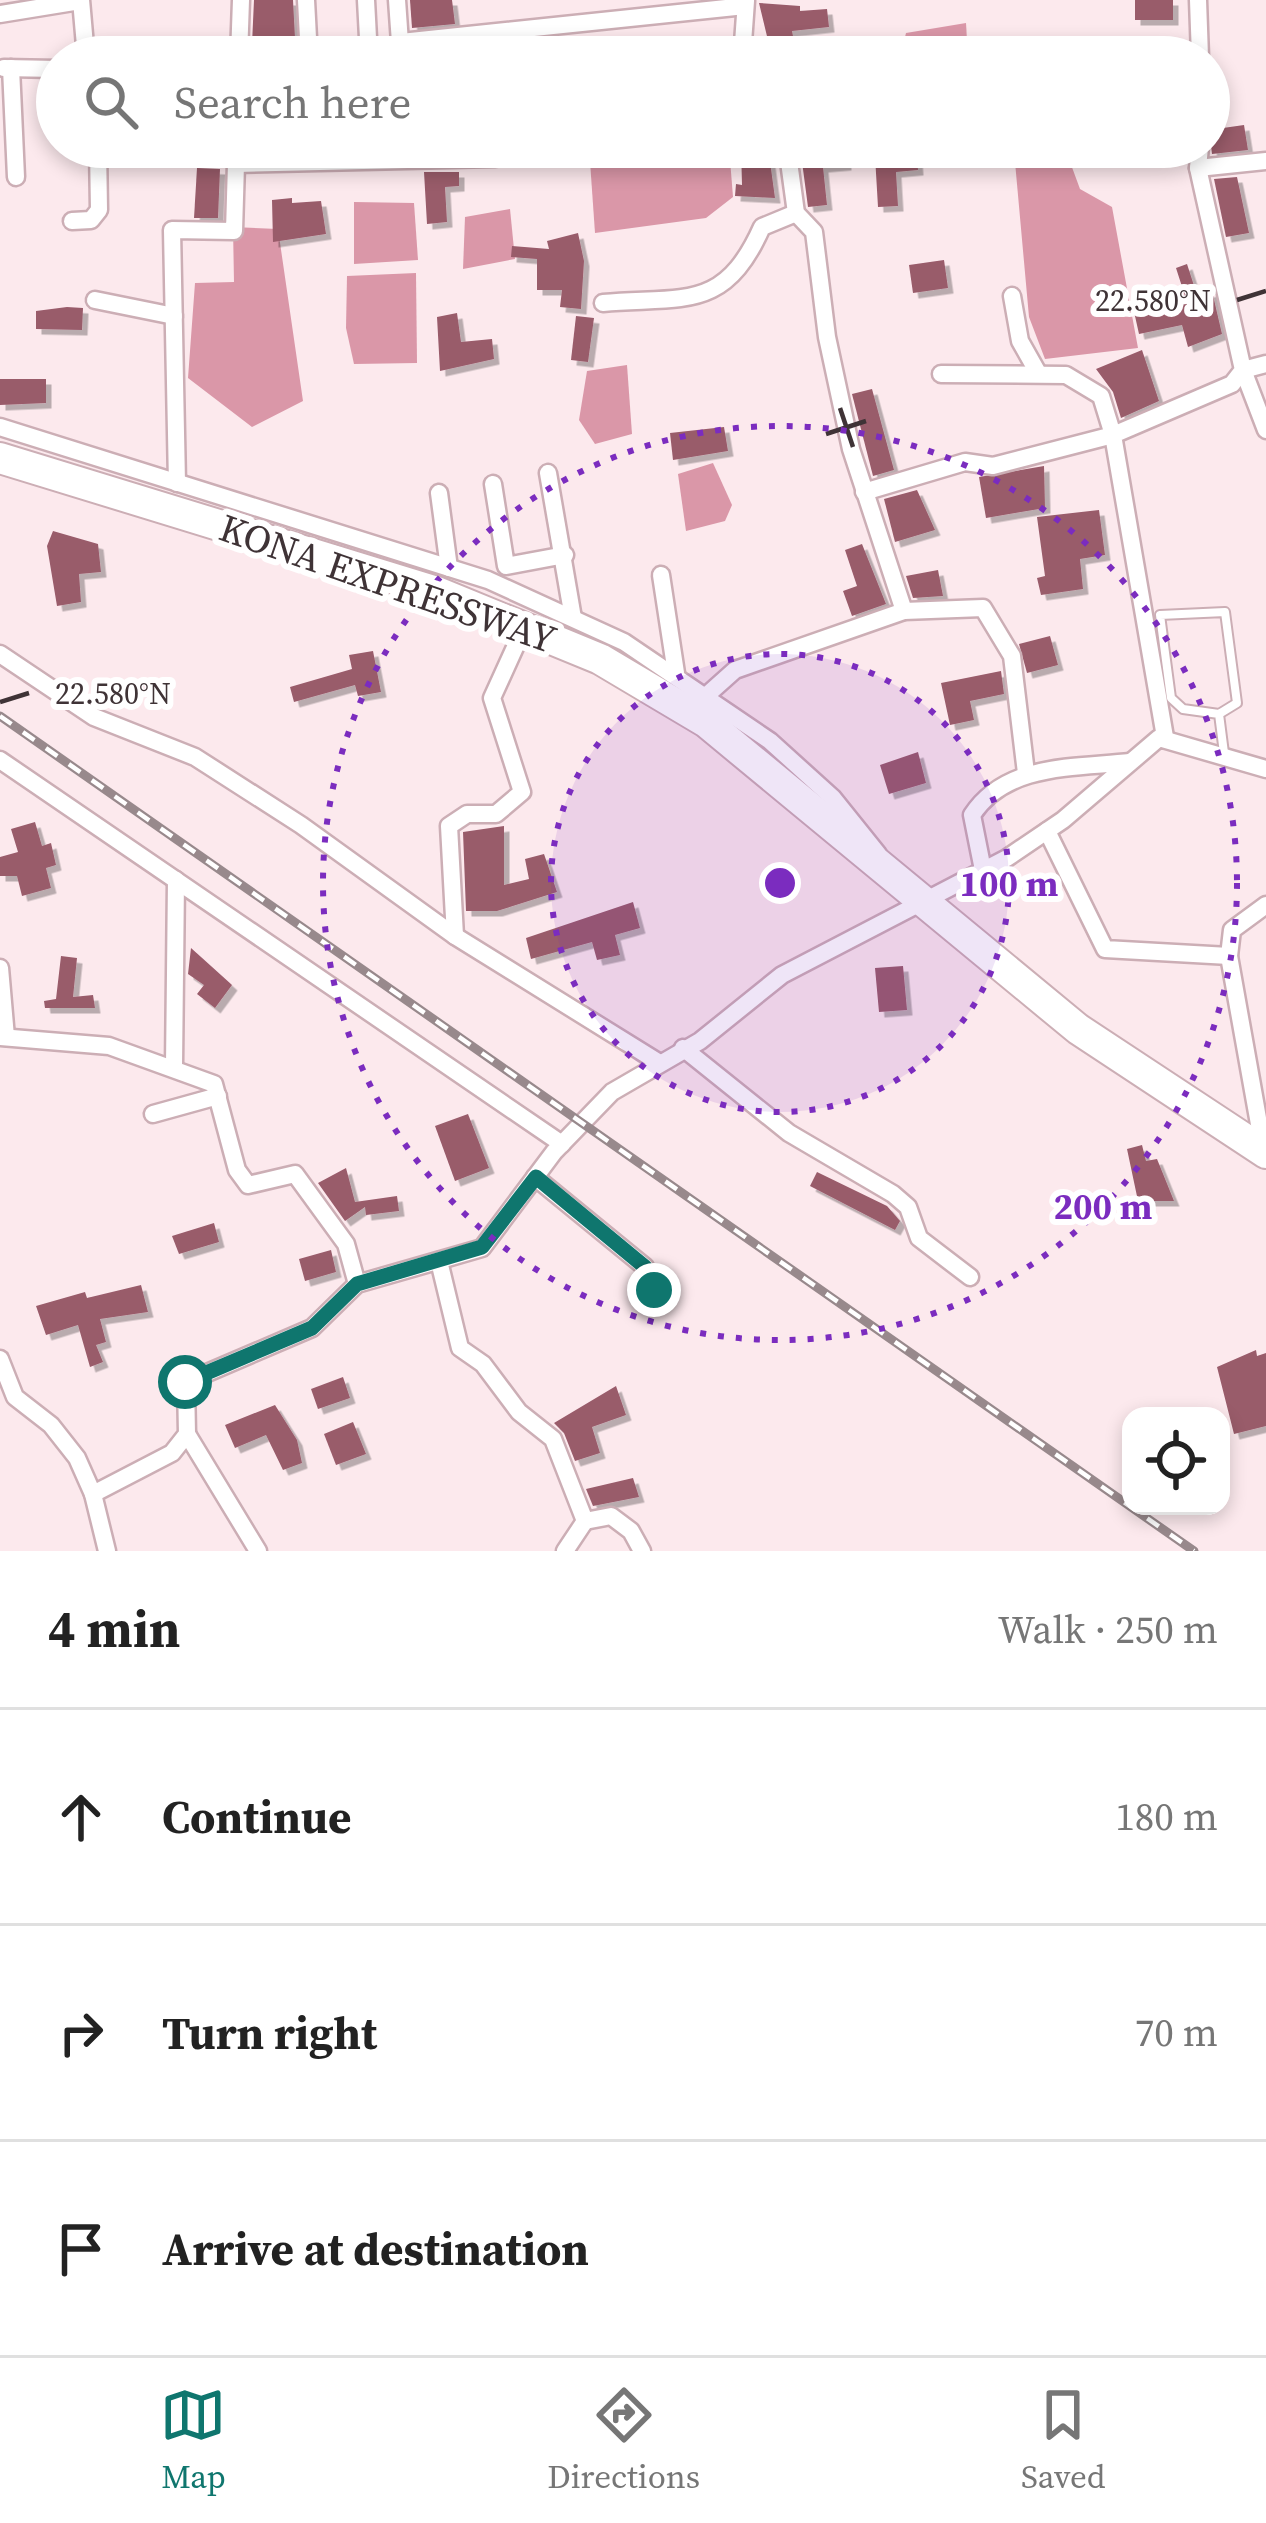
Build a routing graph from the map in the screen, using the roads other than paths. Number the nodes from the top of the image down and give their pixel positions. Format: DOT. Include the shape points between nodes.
graph roads {
  1 [pos="241,0"];
  2 [pos="306,0"];
  3 [pos="366,0"];
  4 [pos="398,0"];
  5 [pos="1198,0"];
  6 [pos="80,1"];
  7 [pos="745,3"];
  8 [pos="0,14"];
  9 [pos="84,36"];
  10 [pos="240,36"];
  11 [pos="308,36"];
  12 [pos="368,36"];
  13 [pos="400,36"];
  14 [pos="498,36"];
  15 [pos="743,36"];
  16 [pos="1199,36"];
  17 [pos="6,68"];
  18 [pos="1266,161"];
  19 [pos="1230,165"];
  20 [pos="98,168"];
  21 [pos="236,168"];
  22 [pos="790,168"];
  23 [pos="1198,168"];
  24 [pos="16,177"];
  25 [pos="796,213"];
  26 [pos="72,221"];
  27 [pos="1012,296"];
  28 [pos="95,300"];
  29 [pos="603,303"];
  30 [pos="174,316"];
  31 [pos="1266,364"];
  32 [pos="1243,370"];
  33 [pos="1038,373"];
  34 [pos="941,374"];
  35 [pos="0,428"];
  36 [pos="1266,430"];
  37 [pos="1113,435"];
  38 [pos="0,458"];
  39 [pos="548,473"];
  40 [pos="0,475"];
  41 [pos="177,482"];
  42 [pos="493,484"];
  43 [pos="864,492"];
  44 [pos="439,493"];
  45 [pos="565,555"];
  46 [pos="449,568"];
  47 [pos="661,575"];
  48 [pos="904,611"];
  49 [pos="573,618"];
  50 [pos="517,643"];
  51 [pos="0,654"];
  52 [pos="676,674"];
  53 [pos="706,695"];
  54 [pos="1219,714"];
  55 [pos="1165,736"];
  56 [pos="1224,754"];
  57 [pos="0,760"];
  58 [pos="1131,762"];
  59 [pos="1266,769"];
  60 [pos="1026,773"];
  61 [pos="1047,831"];
  62 [pos="983,870"];
  63 [pos="887,872"];
  64 [pos="176,880"];
  65 [pos="1266,905"];
  66 [pos="916,906"];
  67 [pos="454,937"];
  68 [pos="1229,956"];
  69 [pos="0,968"];
  70 [pos="3,1037"];
  71 [pos="683,1048"];
  72 [pos="658,1062"];
  73 [pos="174,1066"];
  74 [pos="218,1096"];
  75 [pos="153,1114"];
  76 [pos="562,1144"];
  77 [pos="1265,1159"];
  78 [pos="536,1177"];
  79 [pos="439,1261"];
  80 [pos="970,1277"];
  81 [pos="357,1284"];
  82 [pos="654,1290"];
  83 [pos="0,1359"];
  84 [pos="187,1434"];
  85 [pos="93,1494"];
  86 [pos="585,1521"];
  87 [pos="106,1551"];
  88 [pos="258,1551"];
  89 [pos="565,1551"];
  90 [pos="642,1551"];
  1 -- 10 [label="street"];
  2 -- 11 [label="street"];
  3 -- 12 [label="street"];
  4 -- 13 [label="street"];
  5 -- 16 [label="street"];
  6 -- 8 [label="street"];
  6 -- 9 [label="street"];
  7 -- 14 [label="street"];
  7 -- 15 [label="street"];
  17 -- 24 [label="street"];
  18 -- 19 [label="street"];
  20 -- 26 [label="street" via="99,210 91,220"];
  21 -- 30 [label="street" via="234,231 172,230"];
  22 -- 25 [label="street"];
  23 -- 32 [label="street"];
  25 -- 29 [label="street" via="762,227 744,266 712,294"];
  25 -- 43 [label="street" via="814,232 827,337"];
  27 -- 33 [label="street" via="1020,340"];
  28 -- 30 [label="street"];
  30 -- 41 [label="street"];
  31 -- 32 [label="street"];
  32 -- 36 [label="street"];
  32 -- 37 [label="street" via="1232,384"];
  33 -- 34 [label="street"];
  33 -- 37 [label="street" via="1066,375 1101,396"];
  35 -- 41 [label="street"];
  37 -- 43 [label="street" via="993,466 965,462"];
  37 -- 55 [label="street"];
  38 -- 63 [label="highway, KONA EXPRESSWAY" via="437,592 600,659 706,722"];
  39 -- 45 [label="street"];
  40 -- 50 [label="highway, KONA EXPRESSWAY"];
  41 -- 46 [label="street"];
  42 -- 45 [label="street" via="506,566"];
  43 -- 48 [label="street"];
  44 -- 46 [label="street"];
  45 -- 49 [label="street"];
  46 -- 49 [label="street"];
  47 -- 52 [label="street"];
  48 -- 53 [label="street" via="735,670"];
  48 -- 60 [label="street" via="983,608 1012,656"];
  49 -- 52 [label="street"];
  50 -- 66 [label="highway, KONA EXPRESSWAY" via="692,736"];
  50 -- 67 [label="street" via="492,698 522,792 496,814 467,814 448,826"];
  51 -- 67 [label="street" via="94,717 195,757"];
  52 -- 53 [label="street"];
  53 -- 63 [label="street" via="833,798 869,836"];
  54 -- 54 [label="lane" via="1237,704 1225,612 1160,615 1171,698 1183,709"];
  54 -- 56 [label="lane"];
  55 -- 56 [label="street"];
  55 -- 58 [label="street"];
  56 -- 59 [label="street"];
  57 -- 64 [label="street"];
  58 -- 60 [label="street"];
  58 -- 61 [label="street"];
  60 -- 62 [label="street" via="972,815"];
  61 -- 62 [label="street"];
  61 -- 68 [label="street" via="1106,949"];
  62 -- 66 [label="street"];
  63 -- 66 [label="highway, KONA EXPRESSWAY"];
  64 -- 73 [label="street"];
  64 -- 76 [label="street"];
  65 -- 68 [label="street" via="1232,930"];
  66 -- 71 [label="street" via="782,975"];
  66 -- 77 [label="highway, KONA EXPRESSWAY" via="1097,1063"];
  67 -- 72 [label="street"];
  68 -- 77 [label="street"];
  69 -- 70 [label="street"];
  70 -- 73 [label="street" via="109,1046"];
  71 -- 72 [label="street"];
  71 -- 80 [label="street" via="789,1133 893,1194 919,1238"];
  72 -- 76 [label="street" via="612,1092"];
  73 -- 74 [label="street" via="214,1084"];
  74 -- 75 [label="street"];
  74 -- 81 [label="street" via="248,1185 296,1174 346,1244"];
  76 -- 78 [label="street"];
  78 -- 79 [label="street" via="482,1247"];
  78 -- 82 [label="street" via="632,1253"];
  79 -- 81 [label="street"];
  79 -- 86 [label="street" via="460,1348 553,1439"];
  81 -- 84 [label="street" via="301,1334 185,1382"];
  83 -- 85 [label="street" via="15,1396 51,1425"];
  84 -- 85 [label="street" via="172,1453"];
  84 -- 88 [label="street"];
  85 -- 87 [label="street"];
  86 -- 89 [label="street"];
  86 -- 90 [label="street" via="611,1516"];
}
